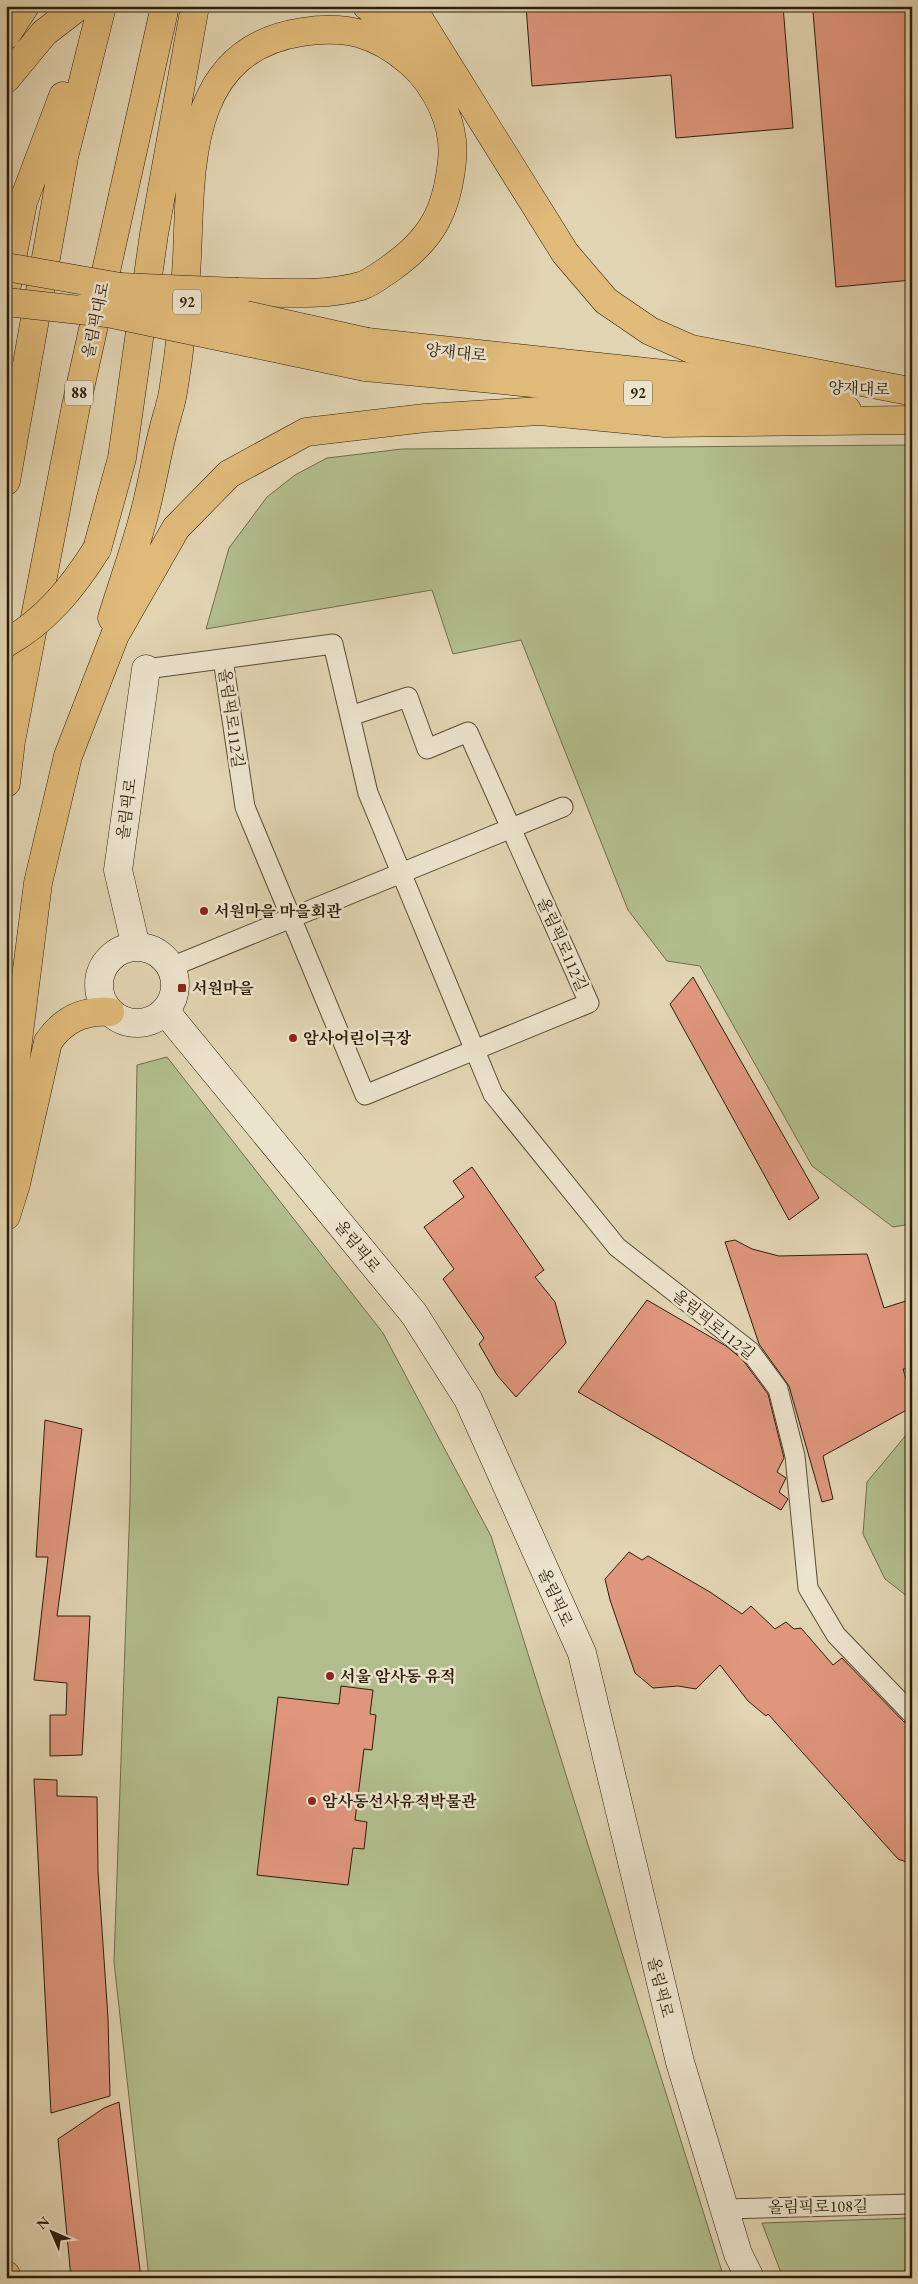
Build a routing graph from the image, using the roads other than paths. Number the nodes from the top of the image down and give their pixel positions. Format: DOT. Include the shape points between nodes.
graph roads {
  1 [pos="25,6"];
  2 [pos="79,6"];
  3 [pos="98,6"];
  4 [pos="102,6"];
  5 [pos="165,6"];
  6 [pos="194,6"];
  7 [pos="411,6"];
  8 [pos="373,9"];
  9 [pos="6,35"];
  10 [pos="6,79"];
  11 [pos="464,90"];
  12 [pos="6,267"];
  13 [pos="120,287"];
  14 [pos="6,291"];
  15 [pos="6,302"];
  16 [pos="107,313"];
  17 [pos="366,354"];
  18 [pos="909,398"];
  19 [pos="912,420"];
  20 [pos="6,481"];
  21 [pos="6,643"];
  22 [pos="223,659"];
  23 [pos="146,669"];
  24 [pos="92,690"];
  25 [pos="350,716"];
  26 [pos="6,783"];
  27 [pos="563,807"];
  28 [pos="511,828"];
  29 [pos="400,872"];
  30 [pos="292,918"];
  31 [pos="136,947"];
  32 [pos="171,967"];
  33 [pos="165,1011"];
  34 [pos="110,1012"];
  35 [pos="474,1050"];
  36 [pos="6,1150"];
  37 [pos="6,1216"];
  38 [pos="912,1714"];
  39 [pos="912,2204"];
  40 [pos="724,2208"];
  41 [pos="750,2278"];
  1 -- 9 [label="main road"];
  2 -- 10 [label="main road" via="44,33"];
  3 -- 14 [label="main road" via="23,202"];
  4 -- 20 [label="main road" via="64,157"];
  5 -- 26 [label="main road, 올림픽대로 / 88" via="76,406 10,740"];
  6 -- 21 [label="main road, bridge" via="154,234 122,458 97,549 76,582 50,611"];
  7 -- 11 [label="main road"];
  8 -- 11 [label="main road"];
  11 -- 18 [label="main road" via="565,253 606,301 631,319 691,349"];
  12 -- 13 [label="main road, 양재대로 / 92, bridge"];
  13 -- 17 [label="main road, 양재대로 / 92, bridge"];
  13 -- 24 [label="main road, bridge" via="238,292 328,292 363,286 411,254 430,233 442,211 453,158 451,134 432,86 412,64 375,38 329,28 294,33 266,42 226,72 207,101 196,137 190,185 187,262 173,393 145,512"];
  14 -- 16 [label="main road, 양재대로, bridge"];
  15 -- 16 [label="main road, bridge"];
  16 -- 17 [label="main road, 양재대로, bridge"];
  17 -- 18 [label="main road, 양재대로 / 92" via="754,404"];
  19 -- 24 [label="main road" via="665,423 540,411 425,418 306,432 229,474 176,528 115,635"];
  22 -- 23 [label="street, 올림픽로112길"];
  22 -- 25 [label="street, 올림픽로112길" via="333,644"];
  22 -- 30 [label="street, 올림픽로112길" via="245,806"];
  23 -- 31 [label="main road, 올림픽로" via="118,870"];
  24 -- 36 [label="main road" via="68,756 38,883"];
  25 -- 28 [label="street, 올림픽로112길" via="408,697 428,749 468,732"];
  25 -- 29 [label="street, 올림픽로112길" via="368,793"];
  27 -- 28 [label="street"];
  28 -- 29 [label="street"];
  28 -- 35 [label="street, 올림픽로112길" via="589,1003"];
  29 -- 30 [label="street"];
  29 -- 35 [label="street, 올림픽로112길"];
  30 -- 32 [label="street"];
  30 -- 35 [label="street, 올림픽로112길" via="365,1095"];
  31 -- 32 [label="main road" via="156,952"];
  31 -- 34 [label="main road" via="111,957 104,967 100,990"];
  32 -- 33 [label="main road" via="175,990"];
  33 -- 34 [label="main road" via="155,1018 138,1022 120,1019"];
  33 -- 40 [label="main road, 올림픽로" via="414,1314 468,1399 582,1653 678,2053"];
  34 -- 37 [label="main road" via="95,1011 74,1017 58,1028 48,1042"];
  35 -- 38 [label="street, 올림픽로112길" via="493,1094 617,1247 750,1350 763,1366 778,1389 795,1456 808,1588 836,1635"];
  39 -- 40 [label="street, 올림픽로108길"];
  40 -- 41 [label="main road, 올림픽로" via="738,2254"];
}
